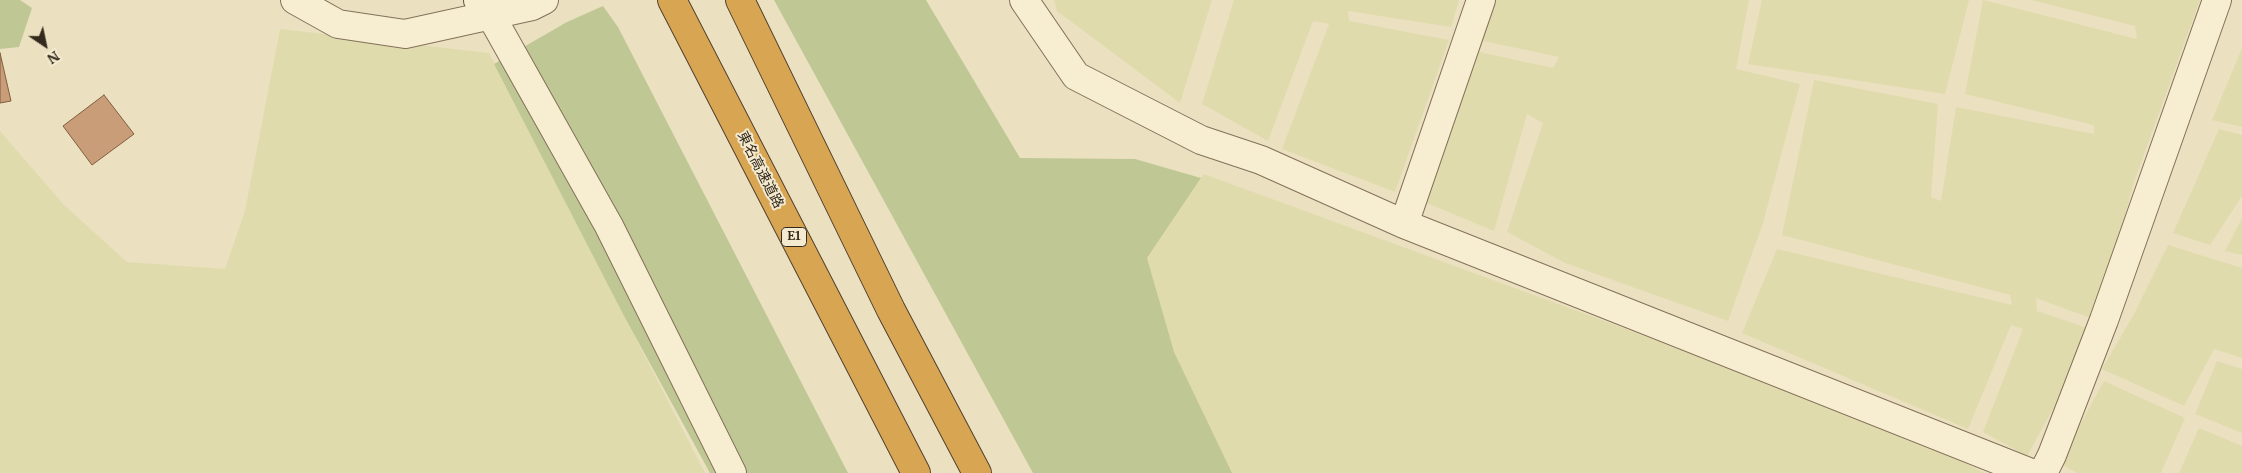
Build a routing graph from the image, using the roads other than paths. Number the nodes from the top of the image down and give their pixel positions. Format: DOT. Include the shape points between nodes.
graph roads {
  1 [pos="295,0"];
  2 [pos="672,0"];
  3 [pos="740,0"];
  4 [pos="1024,0"];
  5 [pos="1482,0"];
  6 [pos="2217,0"];
  7 [pos="538,3"];
  8 [pos="484,7"];
  9 [pos="1404,224"];
  10 [pos="732,473"];
  11 [pos="916,473"];
  12 [pos="977,473"];
  13 [pos="2031,473"];
  14 [pos="2043,473"];
  1 -- 8 [label="street" via="338,24 405,34"];
  2 -- 11 [label="highway, 東名高速道路 / E1"];
  3 -- 12 [label="highway" via="891,310"];
  4 -- 9 [label="street" via="1076,76 1201,140 1261,160"];
  5 -- 9 [label="street"];
  6 -- 14 [label="street" via="2104,320"];
  7 -- 8 [label="street"];
  8 -- 10 [label="street" via="609,226"];
  9 -- 13 [label="street"];
}
